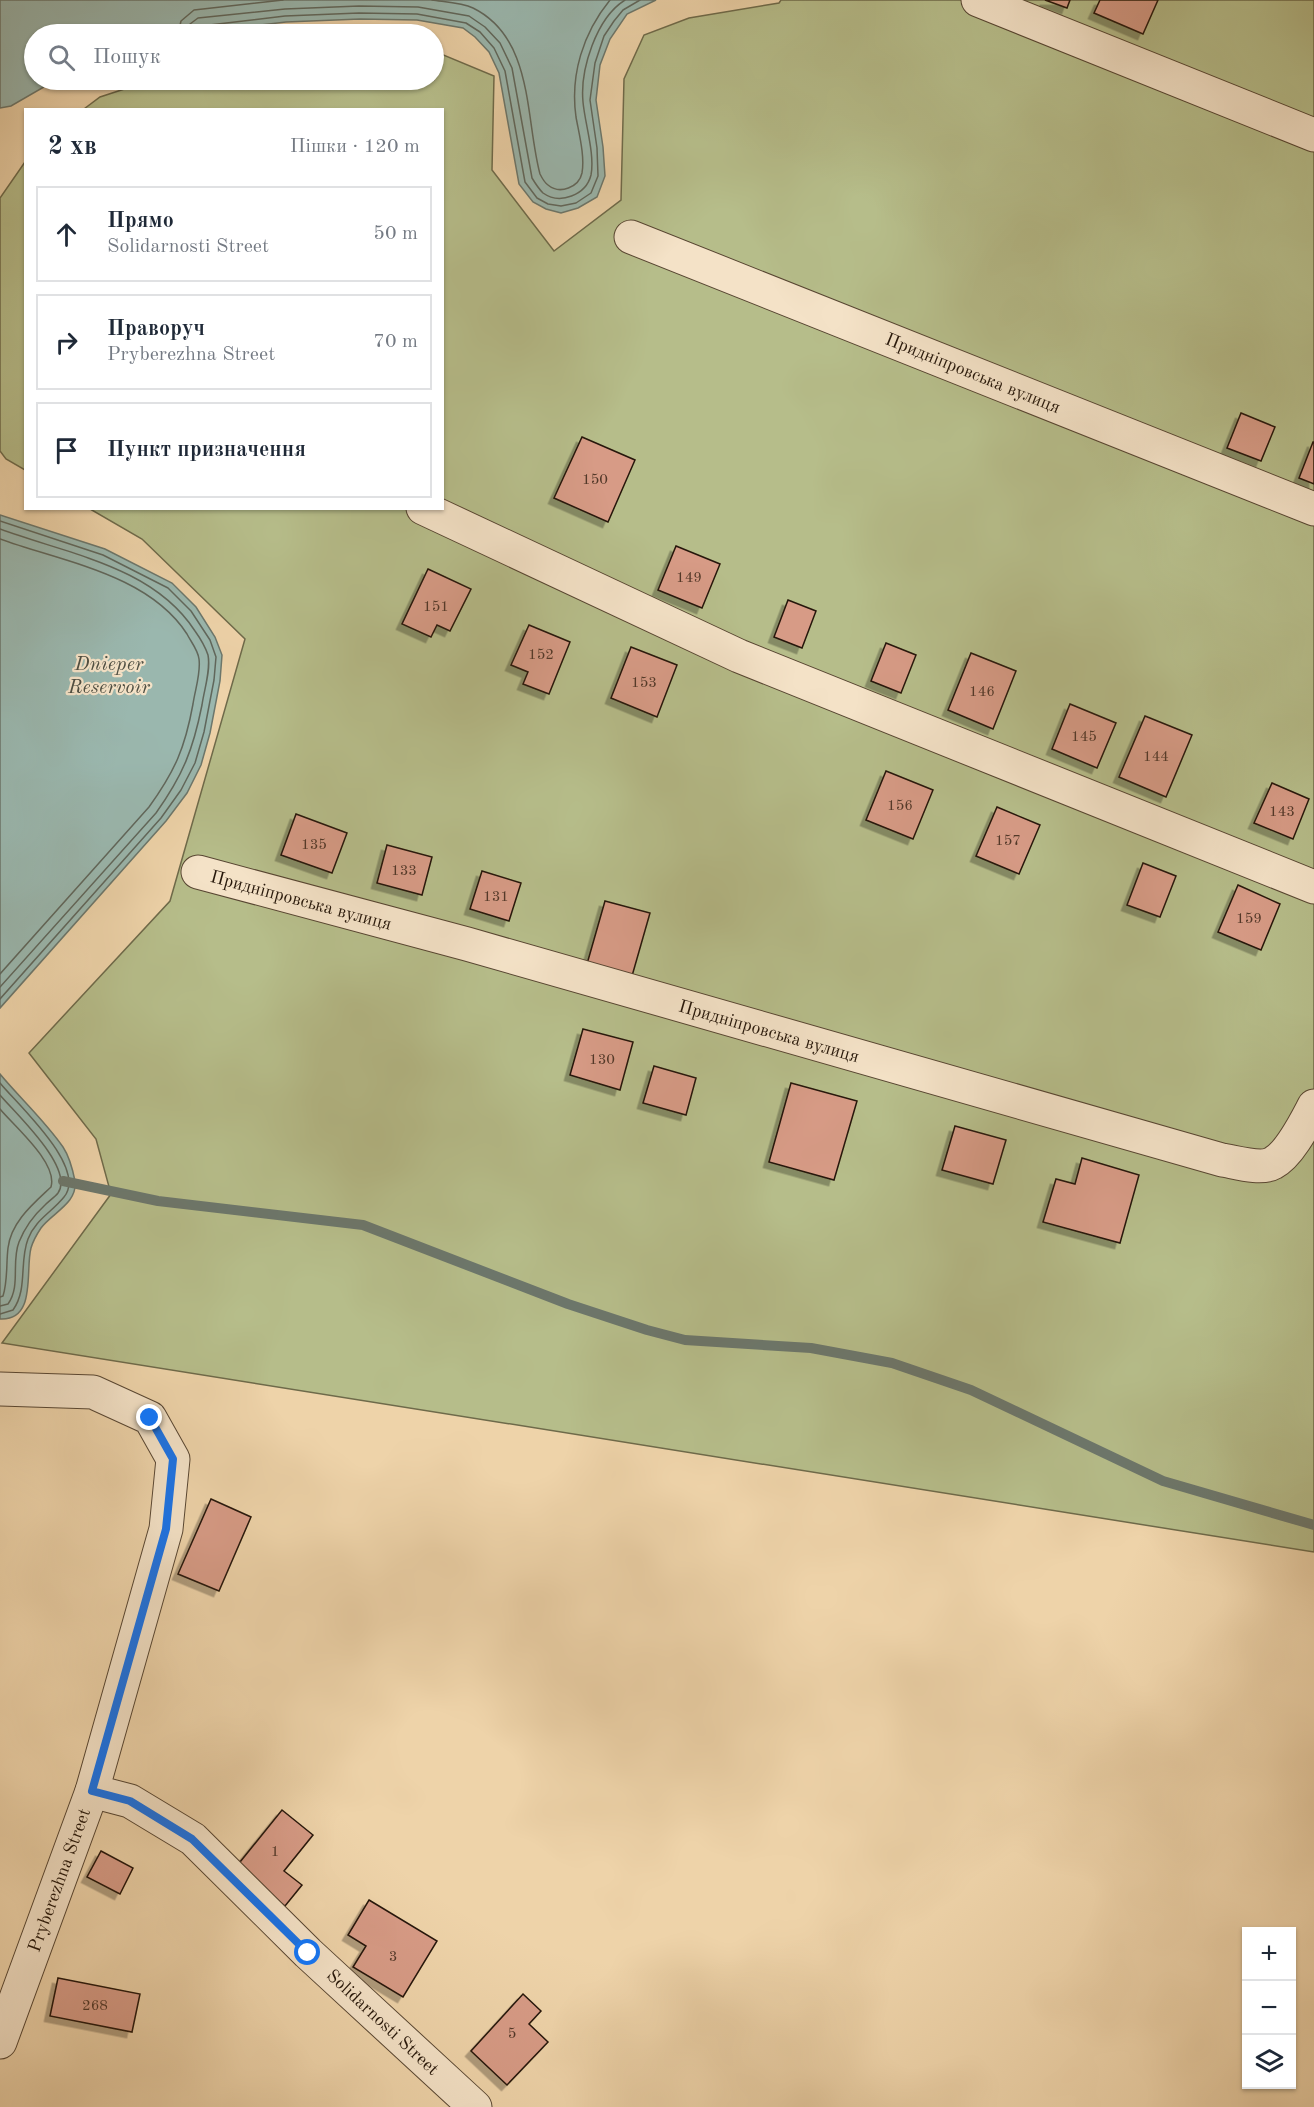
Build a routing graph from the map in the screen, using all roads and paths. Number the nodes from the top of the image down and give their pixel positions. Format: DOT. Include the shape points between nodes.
graph roads {
  1 [pos="978,0"];
  2 [pos="1314,135"];
  3 [pos="631,237"];
  4 [pos="1314,509"];
  5 [pos="427,510"];
  6 [pos="198,872"];
  7 [pos="1314,887"];
  8 [pos="1314,1106"];
  9 [pos="0,1389"];
  10 [pos="92,1791"];
  11 [pos="0,2042"];
  12 [pos="475,2107"];
  1 -- 2 [label="street"];
  3 -- 4 [label="street, Придніпровська вулиця"];
  5 -- 7 [label="street" via="739,656"];
  6 -- 8 [label="street, Придніпровська вулиця" via="467,944 1222,1160 1251,1166 1273,1164"];
  9 -- 10 [label="street, Pryberezhna Street" via="93,1392 150,1418 173,1459 166,1529"];
  10 -- 11 [label="street, Pryberezhna Street"];
  10 -- 12 [label="street, Solidarnosti Street" via="130,1801 192,1839 308,1953"];
}
